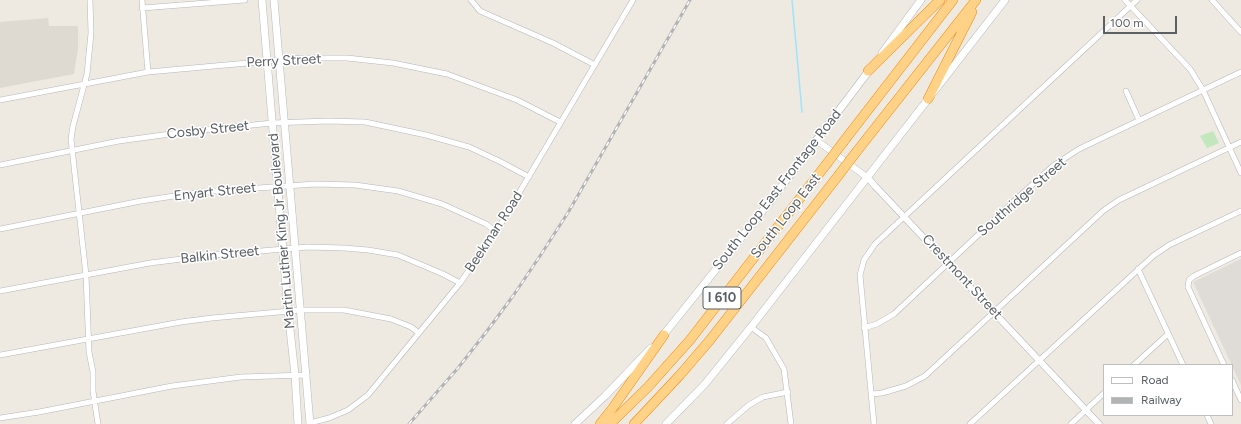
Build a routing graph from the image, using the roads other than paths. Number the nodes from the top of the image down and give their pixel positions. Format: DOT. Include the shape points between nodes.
graph roads {
  1 [pos="90,0"];
  2 [pos="142,0"];
  3 [pos="245,0"];
  4 [pos="262,0"];
  5 [pos="274,0"];
  6 [pos="471,0"];
  7 [pos="633,0"];
  8 [pos="921,0"];
  9 [pos="940,0"];
  10 [pos="953,0"];
  11 [pos="977,0"];
  12 [pos="1005,0"];
  13 [pos="1125,0"];
  14 [pos="1137,0"];
  15 [pos="1212,0"];
  16 [pos="1130,6"];
  17 [pos="142,8"];
  18 [pos="1241,32"];
  19 [pos="280,60"];
  20 [pos="268,61"];
  21 [pos="595,65"];
  22 [pos="868,71"];
  23 [pos="148,72"];
  24 [pos="1241,72"];
  25 [pos="84,84"];
  26 [pos="1203,90"];
  27 [pos="1126,91"];
  28 [pos="928,99"];
  29 [pos="0,100"];
  30 [pos="1139,120"];
  31 [pos="285,122"];
  32 [pos="560,122"];
  33 [pos="272,123"];
  34 [pos="816,140"];
  35 [pos="1241,142"];
  36 [pos="1229,147"];
  37 [pos="72,150"];
  38 [pos="0,165"];
  39 [pos="1241,173"];
  40 [pos="529,177"];
  41 [pos="868,178"];
  42 [pos="278,186"];
  43 [pos="290,186"];
  44 [pos="1241,211"];
  45 [pos="79,213"];
  46 [pos="905,216"];
  47 [pos="0,228"];
  48 [pos="496,232"];
  49 [pos="296,248"];
  50 [pos="283,249"];
  51 [pos="1241,253"];
  52 [pos="948,263"];
  53 [pos="1138,269"];
  54 [pos="86,275"];
  55 [pos="460,283"];
  56 [pos="0,291"];
  57 [pos="301,310"];
  58 [pos="288,311"];
  59 [pos="994,312"];
  60 [pos="751,327"];
  61 [pos="864,328"];
  62 [pos="419,333"];
  63 [pos="664,334"];
  64 [pos="1168,334"];
  65 [pos="88,339"];
  66 [pos="0,355"];
  67 [pos="1040,361"];
  68 [pos="1135,364"];
  69 [pos="1183,364"];
  70 [pos="1224,364"];
  71 [pos="295,375"];
  72 [pos="307,375"];
  73 [pos="1233,382"];
  74 [pos="788,392"];
  75 [pos="872,394"];
  76 [pos="1103,394"];
  77 [pos="1241,400"];
  78 [pos="94,401"];
  79 [pos="1085,410"];
  80 [pos="0,418"];
  81 [pos="98,424"];
  82 [pos="298,424"];
  83 [pos="309,424"];
  84 [pos="575,424"];
  85 [pos="600,424"];
  86 [pos="610,424"];
  87 [pos="634,424"];
  88 [pos="666,424"];
  89 [pos="728,424"];
  90 [pos="791,424"];
  91 [pos="874,424"];
  92 [pos="970,424"];
  93 [pos="1071,424"];
  94 [pos="1099,424"];
  1 -- 25 [label="street" via="90,56"];
  2 -- 17 [label="street"];
  3 -- 17 [label="street"];
  4 -- 20 [label="main road, Martin Luther King Jr Boulevard"];
  5 -- 19 [label="main road, Martin Luther King Jr Boulevard"];
  6 -- 21 [label="street" via="480,11 553,43"];
  7 -- 21 [label="street, Beekman Road"];
  8 -- 22 [label="main road, South Loop East Frontage Road"];
  9 -- 22 [label="highway"];
  10 -- 86 [label="highway, South Loop East / I 610, bridge" via="690,340"];
  11 -- 28 [label="highway"];
  11 -- 87 [label="highway, South Loop East / I 610, bridge" via="710,340"];
  12 -- 28 [label="main road"];
  13 -- 16 [label="street"];
  14 -- 16 [label="street"];
  15 -- 18 [label="street"];
  16 -- 26 [label="street" via="1190,69"];
  16 -- 46 [label="street"];
  17 -- 23 [label="street"];
  19 -- 20 [label="street, Perry Street"];
  19 -- 31 [label="main road, Martin Luther King Jr Boulevard"];
  19 -- 32 [label="street, Perry Street" via="348,58 393,63 447,74 517,100"];
  20 -- 23 [label="street, Perry Street"];
  20 -- 33 [label="main road, Martin Luther King Jr Boulevard"];
  21 -- 32 [label="street, Beekman Road"];
  22 -- 34 [label="main road, South Loop East Frontage Road"];
  23 -- 25 [label="street, Perry Street"];
  24 -- 26 [label="street, Southridge Street"];
  25 -- 29 [label="street, Perry Street"];
  25 -- 37 [label="street" via="72,131"];
  26 -- 30 [label="street, Southridge Street"];
  26 -- 36 [label="street"];
  27 -- 30 [label="street"];
  28 -- 41 [label="main road"];
  30 -- 52 [label="street, Southridge Street" via="1079,149 1053,166"];
  31 -- 33 [label="street, Cosby Street"];
  31 -- 40 [label="street, Cosby Street" via="365,122 426,135 469,147"];
  31 -- 43 [label="main road, Martin Luther King Jr Boulevard"];
  32 -- 40 [label="street, Beekman Road"];
  33 -- 37 [label="street, Cosby Street" via="185,132"];
  33 -- 42 [label="main road, Martin Luther King Jr Boulevard"];
  34 -- 41 [label="street, Crestmont Street"];
  34 -- 63 [label="main road, South Loop East Frontage Road"];
  35 -- 36 [label="street"];
  36 -- 39 [label="street"];
  36 -- 59 [label="street" via="1119,200 1103,211"];
  37 -- 38 [label="street, Cosby Street"];
  37 -- 45 [label="street"];
  40 -- 48 [label="street, Beekman Road"];
  41 -- 46 [label="street, Crestmont Street"];
  41 -- 60 [label="main road"];
  42 -- 43 [label="street, Enyart Street"];
  42 -- 45 [label="street, Enyart Street" via="201,192"];
  42 -- 50 [label="main road, Martin Luther King Jr Boulevard"];
  43 -- 48 [label="street, Enyart Street" via="355,185 398,191 442,204 486,224"];
  43 -- 49 [label="main road, Martin Luther King Jr Boulevard"];
  44 -- 53 [label="street" via="1169,245"];
  45 -- 47 [label="street, Enyart Street"];
  45 -- 54 [label="street"];
  46 -- 52 [label="street, Crestmont Street"];
  46 -- 61 [label="street" via="876,244 864,260 860,275"];
  48 -- 55 [label="street, Beekman Road"];
  49 -- 50 [label="street, Balkin Street"];
  49 -- 55 [label="street, Balkin Street" via="344,248 398,255"];
  49 -- 57 [label="main road, Martin Luther King Jr Boulevard"];
  50 -- 54 [label="street, Balkin Street" via="150,263"];
  50 -- 58 [label="main road, Martin Luther King Jr Boulevard"];
  51 -- 70 [label="street" via="1194,276 1188,287"];
  52 -- 59 [label="street, Crestmont Street"];
  52 -- 61 [label="street, Southridge Street" via="894,314"];
  53 -- 64 [label="street"];
  53 -- 67 [label="street"];
  54 -- 56 [label="street, Balkin Street"];
  54 -- 65 [label="street"];
  55 -- 62 [label="street, Beekman Road"];
  57 -- 58 [label="street"];
  57 -- 62 [label="street" via="344,310 391,319"];
  57 -- 72 [label="main road, Martin Luther King Jr Boulevard"];
  58 -- 65 [label="street" via="182,322"];
  58 -- 71 [label="main road, Martin Luther King Jr Boulevard"];
  59 -- 67 [label="street, Crestmont Street"];
  59 -- 75 [label="street" via="925,376 906,386"];
  60 -- 74 [label="street" via="766,338 775,352 784,369"];
  60 -- 88 [label="main road" via="704,384"];
  61 -- 75 [label="street"];
  62 -- 83 [label="street, Beekman Road" via="368,395 348,410"];
  63 -- 84 [label="main road, South Loop East Frontage Road"];
  63 -- 85 [label="highway"];
  64 -- 68 [label="street"];
  64 -- 69 [label="street"];
  65 -- 66 [label="street"];
  65 -- 78 [label="street"];
  67 -- 79 [label="street, Crestmont Street"];
  67 -- 92 [label="street"];
  71 -- 72 [label="street"];
  71 -- 78 [label="street" via="241,377 172,386"];
  71 -- 82 [label="main road, Martin Luther King Jr Boulevard"];
  72 -- 83 [label="main road, Martin Luther King Jr Boulevard"];
  73 -- 77 [label="street"];
  74 -- 89 [label="street" via="763,397 748,404"];
  74 -- 90 [label="street"];
  75 -- 91 [label="street"];
  76 -- 79 [label="street"];
  78 -- 80 [label="street"];
  78 -- 81 [label="street"];
  79 -- 93 [label="street"];
  79 -- 94 [label="street, Crestmont Street"];
}
